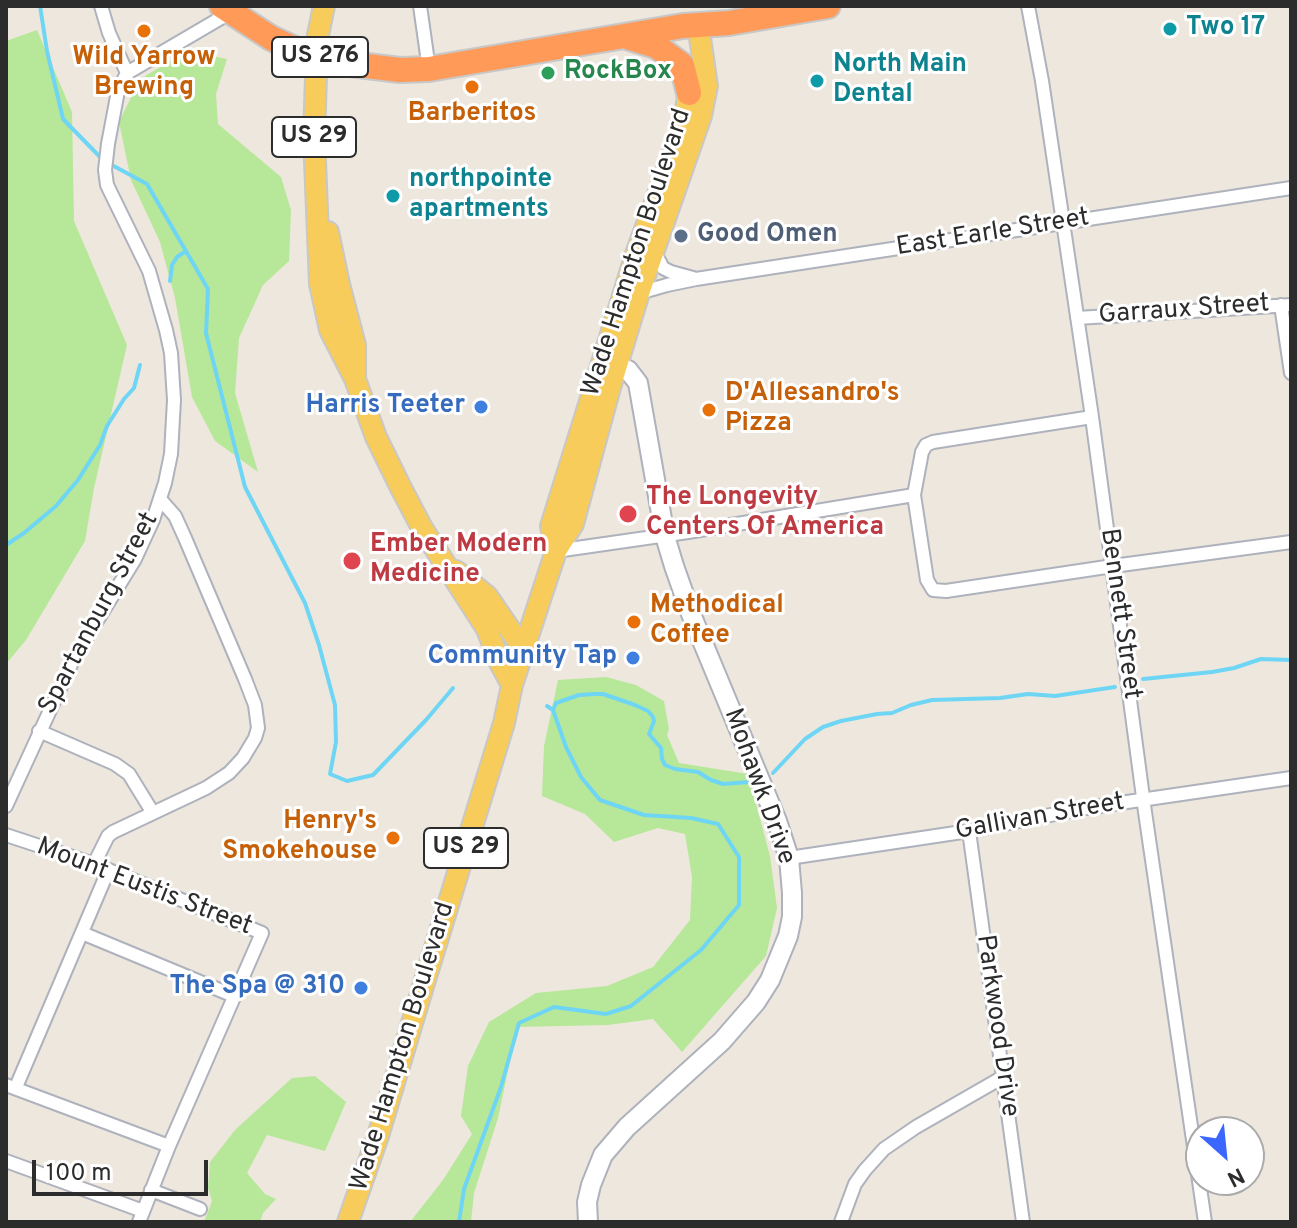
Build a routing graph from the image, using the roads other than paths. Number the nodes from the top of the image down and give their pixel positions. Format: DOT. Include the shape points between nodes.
graph roads {
  1 [pos="101,6"];
  2 [pos="324,6"];
  3 [pos="420,6"];
  4 [pos="750,6"];
  5 [pos="828,6"];
  6 [pos="1028,6"];
  7 [pos="229,8"];
  8 [pos="698,24"];
  9 [pos="624,36"];
  10 [pos="429,69"];
  11 [pos="127,73"];
  12 [pos="689,93"];
  13 [pos="1291,188"];
  14 [pos="317,198"];
  15 [pos="1063,223"];
  16 [pos="319,247"];
  17 [pos="654,251"];
  18 [pos="696,279"];
  19 [pos="639,293"];
  20 [pos="1286,305"];
  21 [pos="1077,318"];
  22 [pos="350,326"];
  23 [pos="610,364"];
  24 [pos="1291,373"];
  25 [pos="355,379"];
  26 [pos="1092,417"];
  27 [pos="914,495"];
  28 [pos="160,499"];
  29 [pos="665,536"];
  30 [pos="1291,542"];
  31 [pos="556,551"];
  32 [pos="446,564"];
  33 [pos="1113,566"];
  34 [pos="524,650"];
  35 [pos="512,685"];
  36 [pos="39,731"];
  37 [pos="1291,778"];
  38 [pos="1144,800"];
  39 [pos="6,806"];
  40 [pos="153,813"];
  41 [pos="969,831"];
  42 [pos="6,835"];
  43 [pos="789,858"];
  44 [pos="94,864"];
  45 [pos="108,871"];
  46 [pos="82,933"];
  47 [pos="234,996"];
  48 [pos="1003,1077"];
  49 [pos="11,1086"];
  50 [pos="169,1146"];
  51 [pos="6,1161"];
  52 [pos="151,1190"];
  53 [pos="200,1209"];
  54 [pos="141,1216"];
  55 [pos="348,1222"];
  56 [pos="588,1222"];
  57 [pos="841,1222"];
  58 [pos="1023,1222"];
  59 [pos="1205,1222"];
  1 -- 11 [label="street"];
  2 -- 14 [label="main road, US 29, bridge" via="316,77"];
  3 -- 10 [label="street"];
  4 -- 8 [label="highway, US 276"];
  5 -- 8 [label="highway, US 276"];
  6 -- 15 [label="street, Bennett Street"];
  7 -- 10 [label="highway, US 276" via="271,38 342,63"];
  7 -- 11 [label="street"];
  8 -- 9 [label="highway, US 276"];
  8 -- 12 [label="main road, Wade Hampton Boulevard"];
  8 -- 17 [label="main road, Wade Hampton Boulevard" via="707,86"];
  9 -- 10 [label="highway, US 276"];
  9 -- 12 [label="highway" via="656,46 682,65"];
  11 -- 28 [label="street, Spartanburg Street" via="118,91 105,170 111,196 149,271 171,353 174,428"];
  12 -- 23 [label="main road, Wade Hampton Boulevard" via="679,137 636,254"];
  13 -- 15 [label="street, East Earle Street"];
  14 -- 16 [label="main road, US 29"];
  14 -- 22 [label="main road, US 29"];
  15 -- 18 [label="street, East Earle Street"];
  15 -- 21 [label="street, Bennett Street"];
  16 -- 22 [label="main road" via="336,318 341,326"];
  16 -- 25 [label="main road, US 29" via="330,330"];
  17 -- 18 [label="street" via="663,268"];
  17 -- 19 [label="main road, Wade Hampton Boulevard"];
  18 -- 19 [label="street, East Earle Street"];
  19 -- 23 [label="main road, Wade Hampton Boulevard"];
  20 -- 21 [label="street, Garraux Street"];
  20 -- 24 [label="street"];
  21 -- 26 [label="street, Bennett Street"];
  22 -- 25 [label="main road, US 29"];
  23 -- 29 [label="street, Mohawk Drive" via="628,370 638,383"];
  23 -- 31 [label="main road, Wade Hampton Boulevard" via="609,391 573,524"];
  25 -- 32 [label="main road, US 29" via="376,437"];
  26 -- 27 [label="street" via="926,445"];
  26 -- 33 [label="street, Bennett Street"];
  27 -- 29 [label="street"];
  27 -- 33 [label="street" via="933,590"];
  28 -- 36 [label="street, Spartanburg Street" via="135,559 74,658"];
  28 -- 40 [label="street" via="185,538 255,705 258,728 229,773"];
  29 -- 31 [label="street"];
  29 -- 43 [label="street, Mohawk Drive"];
  30 -- 33 [label="street"];
  31 -- 34 [label="main road, Wade Hampton Boulevard"];
  32 -- 34 [label="main road, US 29" via="487,596"];
  32 -- 35 [label="main road, US 29" via="487,629"];
  33 -- 38 [label="street, Bennett Street"];
  34 -- 35 [label="main road, Wade Hampton Boulevard"];
  35 -- 55 [label="main road, Wade Hampton Boulevard / US 29"];
  36 -- 39 [label="street, Spartanburg Street"];
  36 -- 40 [label="street" via="129,774"];
  37 -- 38 [label="street, Gallivan Street"];
  38 -- 41 [label="street, Gallivan Street"];
  38 -- 59 [label="street, Bennett Street"];
  40 -- 44 [label="street" via="108,836"];
  41 -- 43 [label="street, Gallivan Street"];
  41 -- 48 [label="street, Parkwood Drive"];
  42 -- 44 [label="street, Mount Eustis Street"];
  43 -- 56 [label="street, Mohawk Drive" via="792,917 770,980 722,1041 603,1155 587,1202"];
  44 -- 45 [label="street, Mount Eustis Street"];
  45 -- 46 [label="street"];
  45 -- 47 [label="street, Mount Eustis Street" via="262,933"];
  46 -- 47 [label="street"];
  46 -- 49 [label="street"];
  47 -- 50 [label="street, Mount Eustis Street"];
  48 -- 57 [label="street" via="884,1149 855,1184"];
  48 -- 58 [label="street, Parkwood Drive"];
  49 -- 50 [label="street"];
  50 -- 52 [label="street, Mount Eustis Street"];
  51 -- 54 [label="street"];
  52 -- 53 [label="street"];
  52 -- 54 [label="street, Mount Eustis Street"];
}
